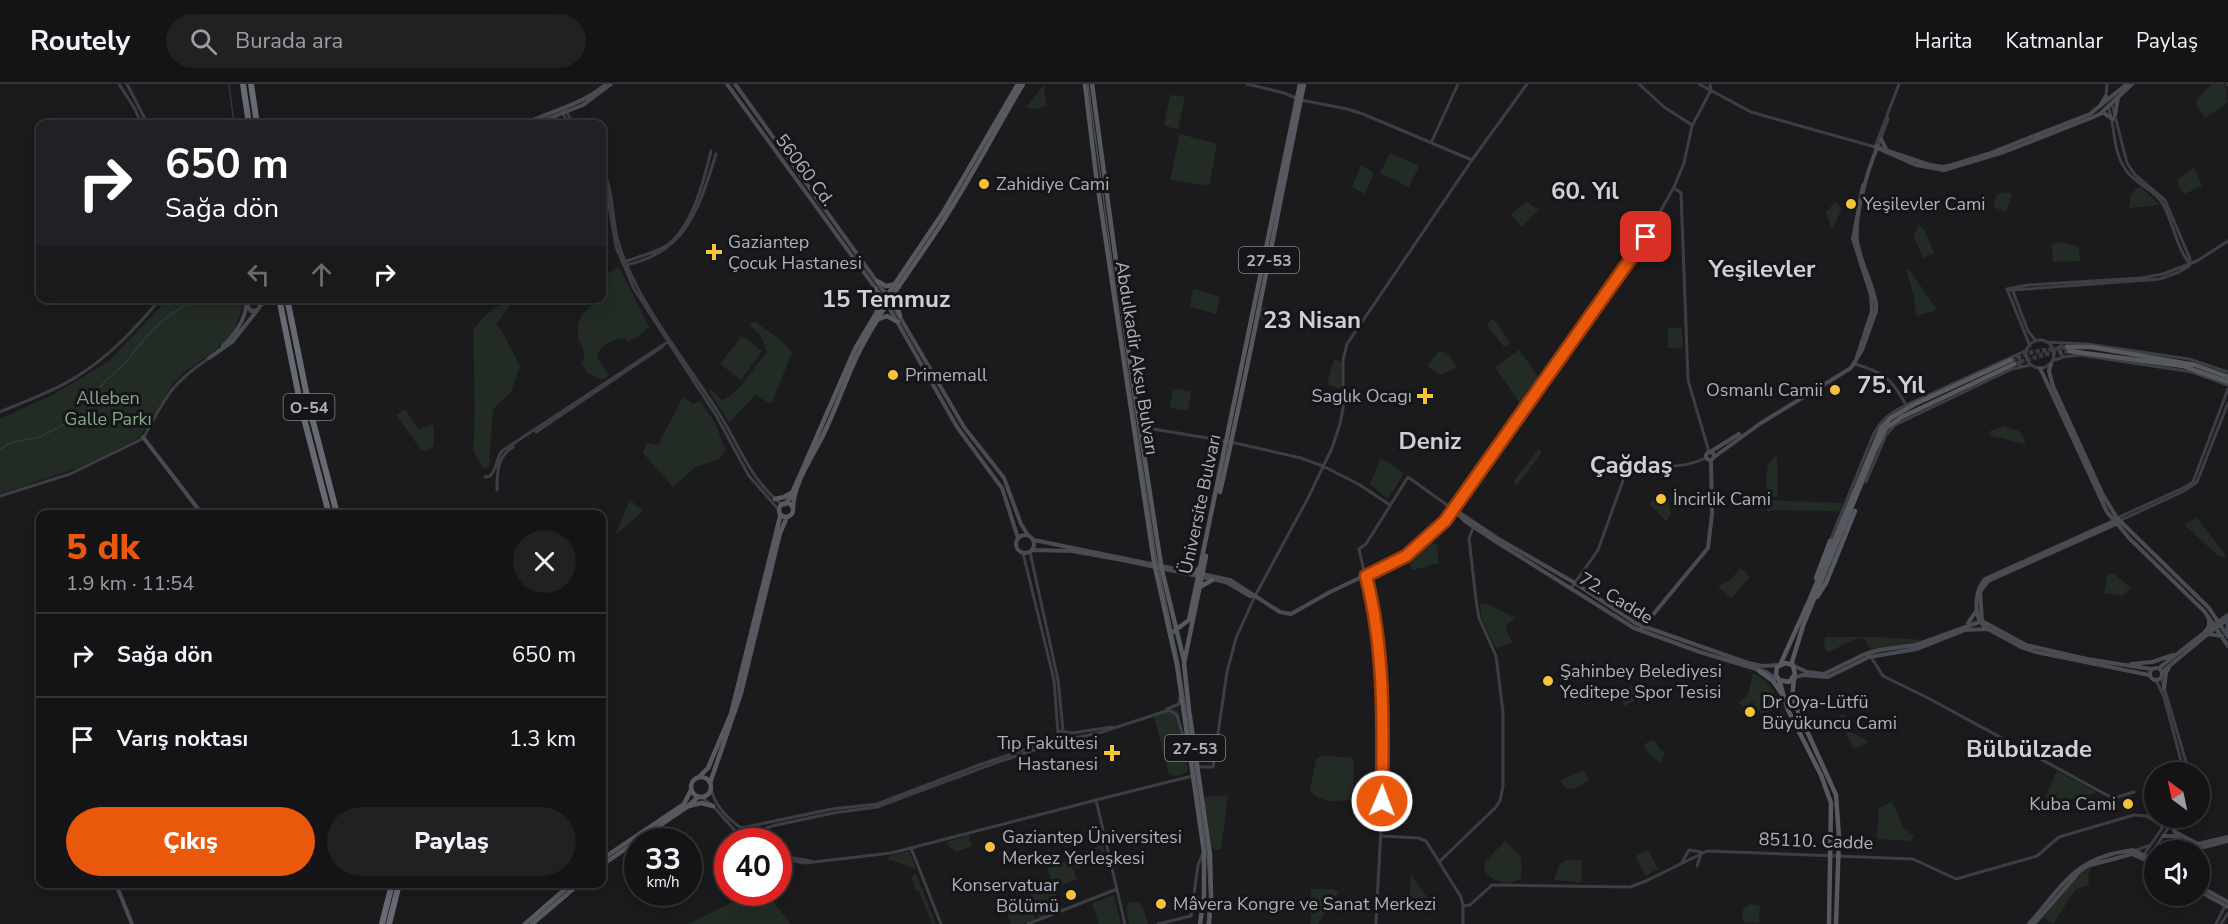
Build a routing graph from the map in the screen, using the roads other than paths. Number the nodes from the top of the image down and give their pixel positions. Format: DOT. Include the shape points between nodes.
graph roads {
  1 [pos="119,84"];
  2 [pos="127,84"];
  3 [pos="243,84"];
  4 [pos="251,84"];
  5 [pos="606,84"];
  6 [pos="611,84"];
  7 [pos="727,84"];
  8 [pos="735,84"];
  9 [pos="1018,84"];
  10 [pos="1023,84"];
  11 [pos="1084,84"];
  12 [pos="1092,84"];
  13 [pos="1247,84"];
  14 [pos="1300,84"];
  15 [pos="1304,84"];
  16 [pos="1458,84"];
  17 [pos="1527,84"];
  18 [pos="1639,84"];
  19 [pos="1699,84"];
  20 [pos="1710,84"];
  21 [pos="1899,84"];
  22 [pos="2127,84"];
  23 [pos="2132,84"];
  24 [pos="1711,90"];
  25 [pos="2108,96"];
  26 [pos="2116,96"];
  27 [pos="1299,97"];
  28 [pos="1891,106"];
  29 [pos="2100,110"];
  30 [pos="564,112"];
  31 [pos="2114,117"];
  32 [pos="552,118"];
  33 [pos="140,120"];
  34 [pos="144,120"];
  35 [pos="248,120"];
  36 [pos="256,120"];
  37 [pos="538,120"];
  38 [pos="546,120"];
  39 [pos="557,120"];
  40 [pos="566,120"];
  41 [pos="571,120"];
  42 [pos="1692,126"];
  43 [pos="1881,138"];
  44 [pos="1431,143"];
  45 [pos="1877,148"];
  46 [pos="711,151"];
  47 [pos="1885,151"];
  48 [pos="716,154"];
  49 [pos="1874,156"];
  50 [pos="1472,160"];
  51 [pos="606,178"];
  52 [pos="1674,188"];
  53 [pos="606,189"];
  54 [pos="2228,241"];
  55 [pos="915,259"];
  56 [pos="637,261"];
  57 [pos="625,263"];
  58 [pos="2190,264"];
  59 [pos="632,275"];
  60 [pos="877,281"];
  61 [pos="897,286"];
  62 [pos="876,289"];
  63 [pos="2011,289"];
  64 [pos="887,300"];
  65 [pos="157,303"];
  66 [pos="247,303"];
  67 [pos="248,303"];
  68 [pos="258,303"];
  69 [pos="264,303"];
  70 [pos="280,303"];
  71 [pos="287,303"];
  72 [pos="259,308"];
  73 [pos="878,310"];
  74 [pos="900,316"];
  75 [pos="898,322"];
  76 [pos="875,323"];
  77 [pos="669,341"];
  78 [pos="2036,341"];
  79 [pos="2046,342"];
  80 [pos="663,345"];
  81 [pos="2066,347"];
  82 [pos="2028,348"];
  83 [pos="2063,357"];
  84 [pos="209,358"];
  85 [pos="2013,360"];
  86 [pos="2051,362"];
  87 [pos="1855,364"];
  88 [pos="2031,365"];
  89 [pos="2019,367"];
  90 [pos="2040,368"];
  91 [pos="2228,372"];
  92 [pos="1841,375"];
  93 [pos="2228,383"];
  94 [pos="2228,403"];
  95 [pos="1906,405"];
  96 [pos="0,412"];
  97 [pos="1141,427"];
  98 [pos="143,437"];
  99 [pos="1229,441"];
  100 [pos="1710,452"];
  101 [pos="1710,459"];
  102 [pos="1323,466"];
  103 [pos="484,477"];
  104 [pos="1866,482"];
  105 [pos="497,490"];
  106 [pos="793,492"];
  107 [pos="0,496"];
  108 [pos="775,499"];
  109 [pos="784,504"];
  110 [pos="1390,505"];
  111 [pos="793,509"];
  112 [pos="199,510"];
  113 [pos="329,510"];
  114 [pos="336,510"];
  115 [pos="1454,510"];
  116 [pos="780,511"];
  117 [pos="2107,513"];
  118 [pos="787,517"];
  119 [pos="2116,521"];
  120 [pos="1474,526"];
  121 [pos="2106,528"];
  122 [pos="2121,529"];
  123 [pos="1028,535"];
  124 [pos="1018,538"];
  125 [pos="1034,540"];
  126 [pos="1830,541"];
  127 [pos="1031,551"];
  128 [pos="1023,553"];
  129 [pos="1155,566"];
  130 [pos="1161,567"];
  131 [pos="1202,574"];
  132 [pos="1366,576"];
  133 [pos="1573,585"];
  134 [pos="1200,587"];
  135 [pos="1256,596"];
  136 [pos="1809,601"];
  137 [pos="1979,607"];
  138 [pos="1810,609"];
  139 [pos="2211,615"];
  140 [pos="2228,618"];
  141 [pos="1981,622"];
  142 [pos="2217,625"];
  143 [pos="1966,627"];
  144 [pos="1990,627"];
  145 [pos="1642,629"];
  146 [pos="1177,630"];
  147 [pos="2207,633"];
  148 [pos="1170,634"];
  149 [pos="1190,634"];
  150 [pos="2222,636"];
  151 [pos="2228,636"];
  152 [pos="2228,645"];
  153 [pos="2182,651"];
  154 [pos="1871,657"];
  155 [pos="2172,662"];
  156 [pos="1184,663"];
  157 [pos="1780,665"];
  158 [pos="1792,665"];
  159 [pos="2124,665"];
  160 [pos="2151,669"];
  161 [pos="1759,671"];
  162 [pos="2161,672"];
  163 [pos="2149,675"];
  164 [pos="1794,678"];
  165 [pos="1779,680"];
  166 [pos="2156,680"];
  167 [pos="2164,689"];
  168 [pos="1180,697"];
  169 [pos="1784,700"];
  170 [pos="1151,715"];
  171 [pos="1102,730"];
  172 [pos="1064,731"];
  173 [pos="1058,734"];
  174 [pos="1066,740"];
  175 [pos="1061,741"];
  176 [pos="1189,758"];
  177 [pos="2181,762"];
  178 [pos="2186,762"];
  179 [pos="1197,767"];
  180 [pos="1192,776"];
  181 [pos="699,777"];
  182 [pos="710,783"];
  183 [pos="711,789"];
  184 [pos="691,790"];
  185 [pos="2134,792"];
  186 [pos="700,797"];
  187 [pos="1096,801"];
  188 [pos="713,806"];
  189 [pos="687,807"];
  190 [pos="2144,816"];
  191 [pos="754,825"];
  192 [pos="769,827"];
  193 [pos="651,828"];
  194 [pos="733,828"];
  195 [pos="743,828"];
  196 [pos="754,828"];
  197 [pos="2168,828"];
  198 [pos="2173,830"];
  199 [pos="2170,835"];
  200 [pos="1382,836"];
  201 [pos="2163,836"];
  202 [pos="2228,839"];
  203 [pos="2161,840"];
  204 [pos="1831,843"];
  205 [pos="624,845"];
  206 [pos="1838,845"];
  207 [pos="2144,847"];
  208 [pos="624,848"];
  209 [pos="911,848"];
  210 [pos="2137,850"];
  211 [pos="1204,852"];
  212 [pos="1702,852"];
  213 [pos="1818,855"];
  214 [pos="2144,855"];
  215 [pos="606,856"];
  216 [pos="1831,856"];
  217 [pos="1838,856"];
  218 [pos="1850,856"];
  219 [pos="792,857"];
  220 [pos="2144,857"];
  221 [pos="816,861"];
  222 [pos="606,862"];
  223 [pos="792,862"];
  224 [pos="1439,862"];
  225 [pos="1682,863"];
  226 [pos="1696,866"];
  227 [pos="1831,867"];
  228 [pos="1837,870"];
  229 [pos="118,888"];
  230 [pos="391,888"];
  231 [pos="398,888"];
  232 [pos="566,888"];
  233 [pos="574,888"];
  234 [pos="1117,889"];
  235 [pos="2210,893"];
  236 [pos="2210,896"];
  237 [pos="2227,904"];
  238 [pos="1463,906"];
  239 [pos="2228,913"];
  240 [pos="2221,921"];
  241 [pos="132,924"];
  242 [pos="386,924"];
  243 [pos="525,924"];
  244 [pos="532,924"];
  245 [pos="941,924"];
  246 [pos="1028,924"];
  247 [pos="1125,924"];
  248 [pos="1158,924"];
  249 [pos="1200,924"];
  250 [pos="1209,924"];
  251 [pos="1376,924"];
  252 [pos="1463,924"];
  253 [pos="1829,924"];
  254 [pos="1836,924"];
  255 [pos="2029,924"];
  256 [pos="2034,924"];
  257 [pos="2216,924"];
  1 -- 33 [label="street"];
  2 -- 34 [label="street"];
  3 -- 35 [label="highway"];
  4 -- 36 [label="highway"];
  5 -- 30 [label="main road"];
  6 -- 30 [label="main road" via="596,97"];
  7 -- 62 [label="main road, 56060 Cd."];
  8 -- 60 [label="main road, 56060 Cd."];
  9 -- 55 [label="main road"];
  10 -- 55 [label="main road" via="957,198"];
  11 -- 129 [label="main road, Abdulkadir Aksu Bulvarı"];
  12 -- 97 [label="main road"];
  13 -- 27 [label="street"];
  14 -- 27 [label="main road, Üniversite Bulvarı"];
  15 -- 27 [label="main road, Üniversite Bulvarı"];
  16 -- 44 [label="street"];
  17 -- 50 [label="street"];
  18 -- 42 [label="street"];
  19 -- 24 [label="street"];
  20 -- 24 [label="street"];
  21 -- 28 [label="street"];
  22 -- 26 [label="main road"];
  23 -- 26 [label="main road"];
  24 -- 42 [label="street"];
  24 -- 45 [label="street" via="1751,112"];
  25 -- 26 [label="main road"];
  25 -- 26 [label="main road"];
  25 -- 29 [label="main road"];
  25 -- 29 [label="main road"];
  25 -- 31 [label="street"];
  26 -- 31 [label="main road"];
  27 -- 44 [label="street" via="1363,114"];
  27 -- 99 [label="main road, Üniversite Bulvarı"];
  27 -- 99 [label="main road, Üniversite Bulvarı / 27-53" via="1292,148"];
  28 -- 43 [label="street"];
  28 -- 45 [label="street"];
  29 -- 31 [label="main road"];
  29 -- 47 [label="main road" via="2091,118 2010,150 1946,170 1921,166"];
  30 -- 32 [label="main road"];
  30 -- 37 [label="main road"];
  30 -- 40 [label="street"];
  30 -- 41 [label="street"];
  31 -- 58 [label="street" via="2127,163 2170,208"];
  32 -- 38 [label="main road"];
  32 -- 39 [label="main road"];
  42 -- 52 [label="street"];
  43 -- 45 [label="street"];
  43 -- 47 [label="main road"];
  44 -- 50 [label="street"];
  45 -- 47 [label="main road"];
  45 -- 49 [label="main road"];
  45 -- 87 [label="main road" via="1863,181 1853,239 1872,303"];
  46 -- 57 [label="street" via="696,201 672,242"];
  47 -- 49 [label="main road"];
  48 -- 56 [label="street" via="703,194 682,234 666,250"];
  49 -- 87 [label="main road" via="1865,183 1856,239 1876,311"];
  50 -- 102 [label="street" via="1347,344 1343,410"];
  51 -- 57 [label="street"];
  52 -- 100 [label="street" via="1681,193 1688,380"];
  52 -- 115 [label="street" via="1646,237"];
  53 -- 57 [label="street" via="616,247"];
  54 -- 58 [label="street"];
  55 -- 61 [label="main road"];
  56 -- 57 [label="street"];
  56 -- 59 [label="street"];
  57 -- 59 [label="street"];
  57 -- 77 [label="street" via="640,298"];
  58 -- 63 [label="street" via="2140,278"];
  59 -- 77 [label="street"];
  60 -- 61 [label="main road"];
  60 -- 64 [label="main road, 56060 Cd."];
  61 -- 64 [label="main road"];
  61 -- 74 [label="main road" via="895,299"];
  62 -- 64 [label="main road, 56060 Cd."];
  62 -- 73 [label="main road"];
  63 -- 78 [label="street"];
  63 -- 82 [label="street"];
  64 -- 73 [label="main road"];
  64 -- 74 [label="main road"];
  64 -- 75 [label="main road"];
  64 -- 76 [label="main road"];
  65 -- 96 [label="street" via="108,354 75,378"];
  66 -- 84 [label="main road" via="244,318 235,332"];
  67 -- 72 [label="main road" via="251,311"];
  68 -- 72 [label="main road"];
  69 -- 72 [label="main road"];
  70 -- 113 [label="highway, O-54" via="301,407"];
  71 -- 114 [label="highway, O-54"];
  72 -- 84 [label="main road" via="233,341"];
  73 -- 106 [label="main road" via="855,348"];
  74 -- 123 [label="main road" via="964,427 1004,478"];
  75 -- 76 [label="main road" via="887,316"];
  75 -- 124 [label="main road" via="957,428 1002,488"];
  76 -- 111 [label="main road" via="794,496"];
  77 -- 80 [label="street"];
  77 -- 108 [label="street" via="719,412 753,474"];
  77 -- 116 [label="street" via="717,417 748,476"];
  78 -- 79 [label="street"];
  78 -- 82 [label="street"];
  79 -- 81 [label="street"];
  79 -- 86 [label="street" via="2054,350"];
  80 -- 103 [label="street" via="502,451 494,472"];
  80 -- 105 [label="street" via="507,451 499,461"];
  81 -- 83 [label="street" via="2059,351"];
  81 -- 91 [label="street" via="2087,344 2195,360"];
  81 -- 93 [label="main road" via="2091,347 2184,362"];
  82 -- 85 [label="street"];
  82 -- 88 [label="street"];
  83 -- 86 [label="street"];
  83 -- 93 [label="street" via="2080,355 2192,372"];
  84 -- 98 [label="street" via="167,394"];
  85 -- 89 [label="street" via="2020,358"];
  85 -- 95 [label="street"];
  85 -- 136 [label="main road" via="1913,405 1881,428"];
  85 -- 138 [label="main road" via="1886,429"];
  86 -- 90 [label="street"];
  86 -- 119 [label="main road" via="2053,387"];
  87 -- 92 [label="main road"];
  87 -- 95 [label="street" via="1891,380"];
  88 -- 89 [label="street"];
  88 -- 90 [label="street"];
  89 -- 104 [label="street" via="1895,425 1886,435"];
  90 -- 117 [label="main road"];
  92 -- 100 [label="main road" via="1796,397"];
  92 -- 101 [label="main road" via="1788,405"];
  93 -- 119 [label="street" via="2193,482"];
  94 -- 119 [label="street" via="2197,482"];
  95 -- 126 [label="street" via="1886,417 1877,428"];
  97 -- 99 [label="street"];
  97 -- 130 [label="main road"];
  98 -- 107 [label="street" via="83,468"];
  98 -- 112 [label="main road"];
  99 -- 102 [label="street"];
  99 -- 131 [label="main road, Üniversite Bulvarı"];
  100 -- 101 [label="main road"];
  101 -- 133 [label="street" via="1664,468 1630,461 1598,550"];
  101 -- 145 [label="main road" via="1712,514 1708,548"];
  102 -- 110 [label="street" via="1360,484"];
  102 -- 135 [label="street"];
  104 -- 138 [label="main road" via="1826,583"];
  106 -- 108 [label="main road"];
  106 -- 109 [label="main road"];
  108 -- 109 [label="street"];
  109 -- 111 [label="main road"];
  109 -- 116 [label="main road"];
  110 -- 115 [label="street" via="1408,477"];
  110 -- 132 [label="street" via="1359,549"];
  111 -- 118 [label="main road"];
  115 -- 120 [label="main road, 72. Cadde"];
  115 -- 132 [label="main road" via="1439,529 1406,556"];
  115 -- 133 [label="main road"];
  116 -- 118 [label="main road"];
  116 -- 181 [label="main road" via="731,714 708,768"];
  117 -- 119 [label="main road"];
  117 -- 121 [label="main road"];
  118 -- 182 [label="main road" via="735,713"];
  119 -- 121 [label="main road"];
  119 -- 122 [label="main road"];
  119 -- 139 [label="main road"];
  120 -- 133 [label="main road, 72. Cadde"];
  120 -- 224 [label="street" via="1469,538 1479,616 1496,656 1503,712 1503,786 1495,808"];
  121 -- 122 [label="main road"];
  121 -- 137 [label="main road" via="1985,579 1977,592"];
  122 -- 139 [label="main road"];
  123 -- 124 [label="main road"];
  123 -- 125 [label="main road"];
  124 -- 128 [label="main road" via="1016,546"];
  125 -- 127 [label="main road"];
  125 -- 129 [label="main road"];
  126 -- 136 [label="main road"];
  127 -- 128 [label="main road"];
  127 -- 129 [label="main road" via="1072,551"];
  127 -- 172 [label="street" via="1058,680"];
  128 -- 173 [label="street" via="1054,680"];
  129 -- 130 [label="main road"];
  129 -- 148 [label="main road, Abdulkadir Aksu Bulvarı"];
  130 -- 131 [label="main road"];
  130 -- 146 [label="main road"];
  131 -- 134 [label="main road, Üniversite Bulvarı / 27-53"];
  131 -- 134 [label="main road"];
  131 -- 135 [label="main road" via="1230,580"];
  131 -- 146 [label="main road, Üniversite Bulvarı" via="1189,620"];
  132 -- 135 [label="main road" via="1291,614 1280,612"];
  132 -- 200 [label="street" via="1377,633 1383,699"];
  133 -- 145 [label="main road, 72. Cadde"];
  134 -- 149 [label="main road, Üniversite Bulvarı / 27-53"];
  135 -- 179 [label="street" via="1233,648 1213,767"];
  136 -- 157 [label="main road"];
  137 -- 141 [label="main road"];
  137 -- 143 [label="main road"];
  137 -- 144 [label="main road"];
  138 -- 158 [label="main road"];
  139 -- 140 [label="main road"];
  139 -- 142 [label="main road"];
  139 -- 147 [label="main road"];
  140 -- 142 [label="main road"];
  140 -- 151 [label="main road"];
  141 -- 143 [label="main road"];
  141 -- 144 [label="main road"];
  142 -- 147 [label="main road"];
  142 -- 150 [label="main road"];
  142 -- 151 [label="main road"];
  143 -- 144 [label="main road"];
  143 -- 154 [label="main road" via="1917,649"];
  143 -- 158 [label="main road" via="1916,645 1864,654 1824,674"];
  144 -- 159 [label="main road" via="2026,645"];
  144 -- 163 [label="main road" via="2036,652"];
  145 -- 157 [label="main road" via="1748,663"];
  145 -- 161 [label="main road, 72. Cadde"];
  146 -- 148 [label="main road, Üniversite Bulvarı"];
  146 -- 149 [label="main road" via="1186,627"];
  146 -- 156 [label="main road"];
  147 -- 150 [label="main road"];
  147 -- 153 [label="main road"];
  147 -- 155 [label="main road"];
  148 -- 168 [label="main road"];
  149 -- 156 [label="main road, Üniversite Bulvarı / 27-53"];
  150 -- 152 [label="main road"];
  153 -- 159 [label="main road" via="2152,662"];
  153 -- 162 [label="main road"];
  154 -- 164 [label="main road" via="1828,677"];
  154 -- 185 [label="street" via="1883,676 2114,798"];
  155 -- 162 [label="main road"];
  155 -- 167 [label="main road"];
  156 -- 179 [label="main road, Üniversite Bulvarı / 27-53"];
  157 -- 158 [label="main road"];
  157 -- 165 [label="main road" via="1776,672"];
  158 -- 164 [label="main road"];
  159 -- 160 [label="main road"];
  160 -- 162 [label="main road"];
  160 -- 163 [label="main road"];
  161 -- 165 [label="main road, 72. Cadde"];
  161 -- 169 [label="main road" via="1775,683"];
  162 -- 166 [label="main road"];
  162 -- 167 [label="street"];
  163 -- 166 [label="main road"];
  164 -- 165 [label="main road" via="1789,682"];
  164 -- 206 [label="main road" via="1792,698 1836,795"];
  165 -- 169 [label="main road"];
  166 -- 177 [label="street"];
  167 -- 178 [label="street"];
  168 -- 170 [label="street" via="1179,704"];
  168 -- 176 [label="main road"];
  169 -- 204 [label="main road" via="1829,794"];
  170 -- 171 [label="street"];
  170 -- 176 [label="street" via="1169,710 1176,713"];
  171 -- 172 [label="street"];
  171 -- 174 [label="street"];
  172 -- 173 [label="street"];
  172 -- 174 [label="street"];
  173 -- 175 [label="street"];
  173 -- 191 [label="street" via="1050,741 877,804"];
  174 -- 175 [label="street"];
  175 -- 192 [label="street" via="877,807"];
  176 -- 180 [label="main road"];
  179 -- 250 [label="main road, Üniversite Bulvarı / 27-53" via="1210,854"];
  180 -- 187 [label="street"];
  180 -- 211 [label="main road"];
  181 -- 182 [label="main road"];
  181 -- 184 [label="main road"];
  182 -- 183 [label="main road"];
  183 -- 186 [label="main road" via="708,795"];
  183 -- 195 [label="street" via="726,816"];
  184 -- 186 [label="main road"];
  184 -- 193 [label="main road" via="684,804"];
  186 -- 188 [label="street"];
  186 -- 189 [label="main road"];
  187 -- 209 [label="street"];
  187 -- 234 [label="street"];
  188 -- 189 [label="main road" via="701,802"];
  188 -- 194 [label="street"];
  189 -- 193 [label="main road"];
  190 -- 218 [label="street, 85110. Cadde" via="2134,815 2059,837 2037,856 1956,879 1913,859"];
  191 -- 195 [label="street"];
  191 -- 196 [label="street"];
  197 -- 201 [label="street"];
  198 -- 199 [label="main road"];
  198 -- 202 [label="main road" via="2191,843"];
  199 -- 201 [label="main road"];
  199 -- 202 [label="main road" via="2196,849"];
  200 -- 224 [label="street" via="1423,839"];
  200 -- 251 [label="street"];
  201 -- 203 [label="street"];
  204 -- 213 [label="street" via="1828,850"];
  204 -- 216 [label="main road"];
  205 -- 215 [label="main road"];
  206 -- 217 [label="main road"];
  206 -- 218 [label="street"];
  207 -- 210 [label="street"];
  208 -- 222 [label="main road"];
  209 -- 221 [label="street"];
  209 -- 245 [label="street"];
  210 -- 214 [label="main road"];
  210 -- 255 [label="main road" via="2097,858 2081,866"];
  211 -- 248 [label="street" via="1198,865 1191,916"];
  211 -- 249 [label="main road"];
  212 -- 213 [label="street, 85110. Cadde"];
  212 -- 225 [label="street, 85110. Cadde"];
  212 -- 225 [label="street" via="1689,850"];
  212 -- 226 [label="street"];
  213 -- 216 [label="street, 85110. Cadde"];
  213 -- 227 [label="street"];
  216 -- 217 [label="street, 85110. Cadde"];
  216 -- 227 [label="main road"];
  217 -- 218 [label="street, 85110. Cadde"];
  217 -- 228 [label="main road"];
  218 -- 228 [label="street" via="1842,860"];
  219 -- 221 [label="street"];
  220 -- 256 [label="main road" via="2128,854 2087,866"];
  221 -- 223 [label="street"];
  224 -- 238 [label="street" via="1459,892"];
  225 -- 238 [label="street, 85110. Cadde" via="1630,887 1492,885"];
  227 -- 253 [label="main road"];
  228 -- 254 [label="main road"];
  229 -- 241 [label="main road"];
  230 -- 242 [label="highway"];
  231 -- 242 [label="highway"];
  232 -- 243 [label="main road"];
  233 -- 244 [label="main road"];
  234 -- 246 [label="street"];
  234 -- 247 [label="street"];
  235 -- 237 [label="main road"];
  236 -- 237 [label="main road"];
  237 -- 240 [label="street"];
  238 -- 252 [label="street"];
  239 -- 240 [label="street"];
  240 -- 257 [label="street"];
}
